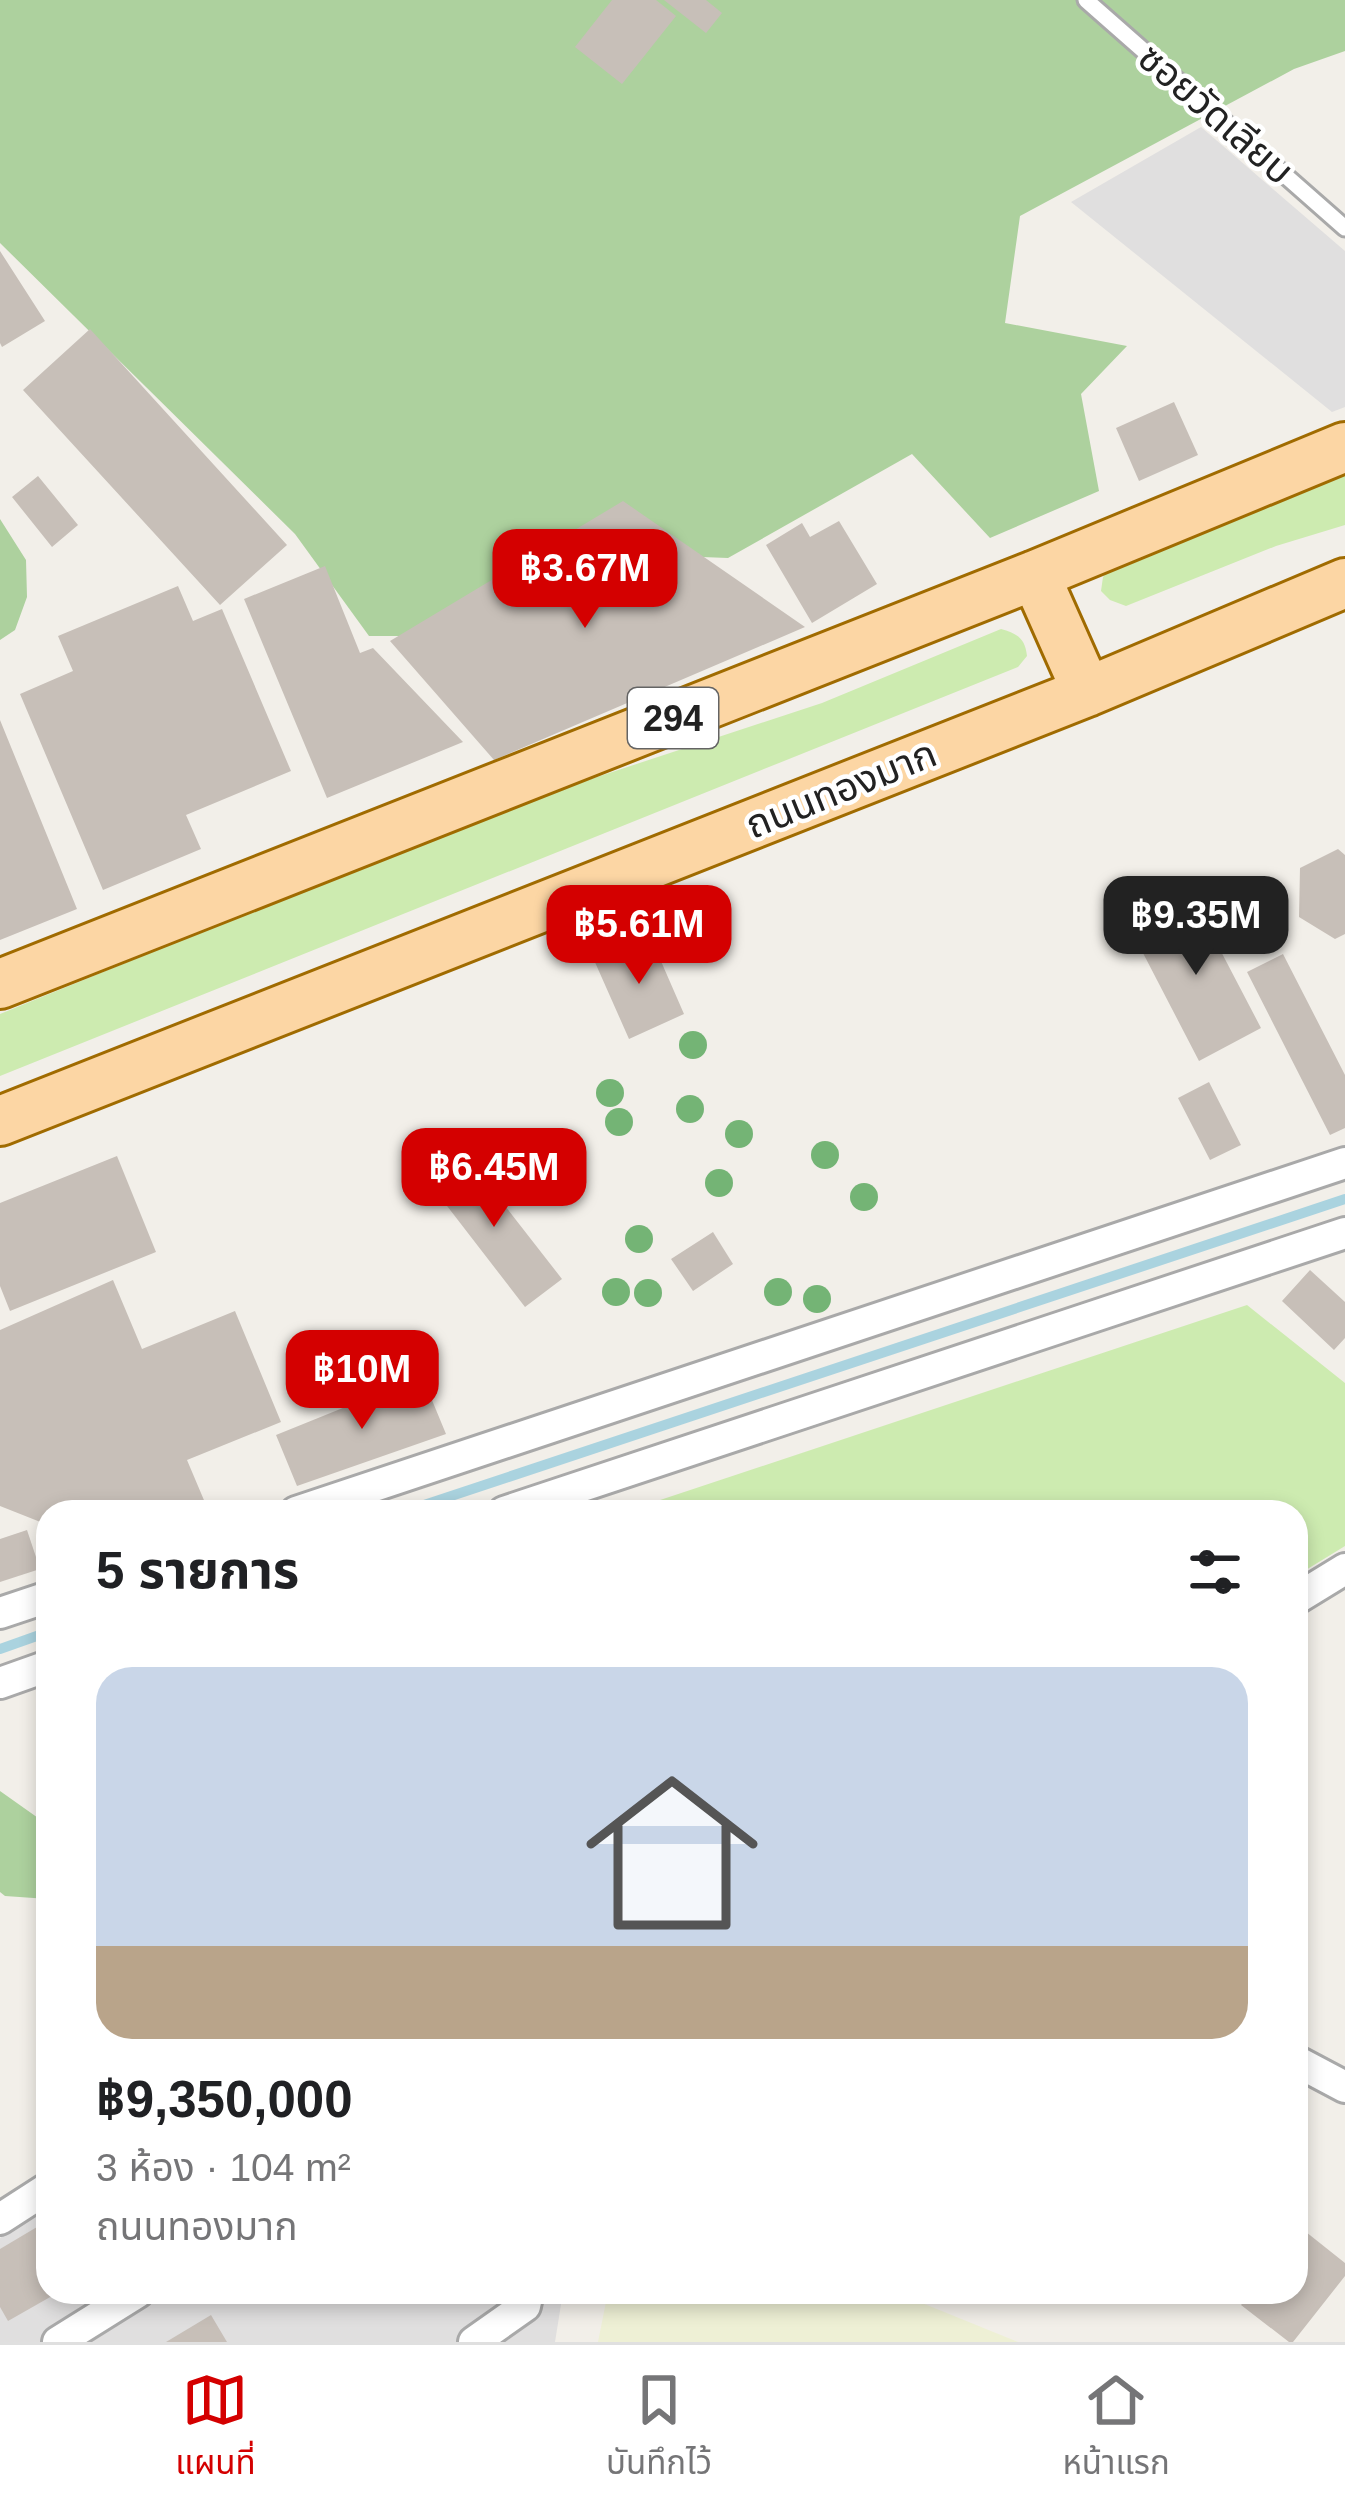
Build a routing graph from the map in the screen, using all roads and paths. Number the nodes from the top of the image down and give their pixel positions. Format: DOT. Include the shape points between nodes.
graph roads {
  1 [pos="1086,0"];
  2 [pos="1345,228"];
  3 [pos="1345,447"];
  4 [pos="1035,575"];
  5 [pos="1345,583"];
  6 [pos="1087,692"];
  7 [pos="0,984"];
  8 [pos="0,1121"];
  9 [pos="1345,1163"];
  10 [pos="1345,1233"];
  11 [pos="332,1500"];
  12 [pos="540,1500"];
  13 [pos="1345,1569"];
  14 [pos="1308,1592"];
  15 [pos="36,1601"];
  16 [pos="0,1613"];
  17 [pos="36,1670"];
  18 [pos="0,1683"];
  19 [pos="1308,2067"];
  20 [pos="1345,2087"];
  21 [pos="36,2196"];
  22 [pos="0,2219"];
  23 [pos="119,2304"];
  24 [pos="525,2304"];
  25 [pos="58,2342"];
  26 [pos="474,2342"];
  1 -- 2 [label="lane, ซอยวัดเลียบ"];
  3 -- 4 [label="main road, 294"];
  4 -- 6 [label="main road"];
  4 -- 7 [label="main road, 294"];
  5 -- 6 [label="main road, ถนนทองมาก"];
  6 -- 8 [label="main road, ถนนทองมาก"];
  9 -- 11 [label="street"];
  10 -- 12 [label="street"];
  13 -- 14 [label="street"];
  15 -- 16 [label="street"];
  17 -- 18 [label="street"];
  19 -- 20 [label="street"];
  21 -- 22 [label="street"];
  23 -- 25 [label="street"];
  24 -- 26 [label="street"];
}
